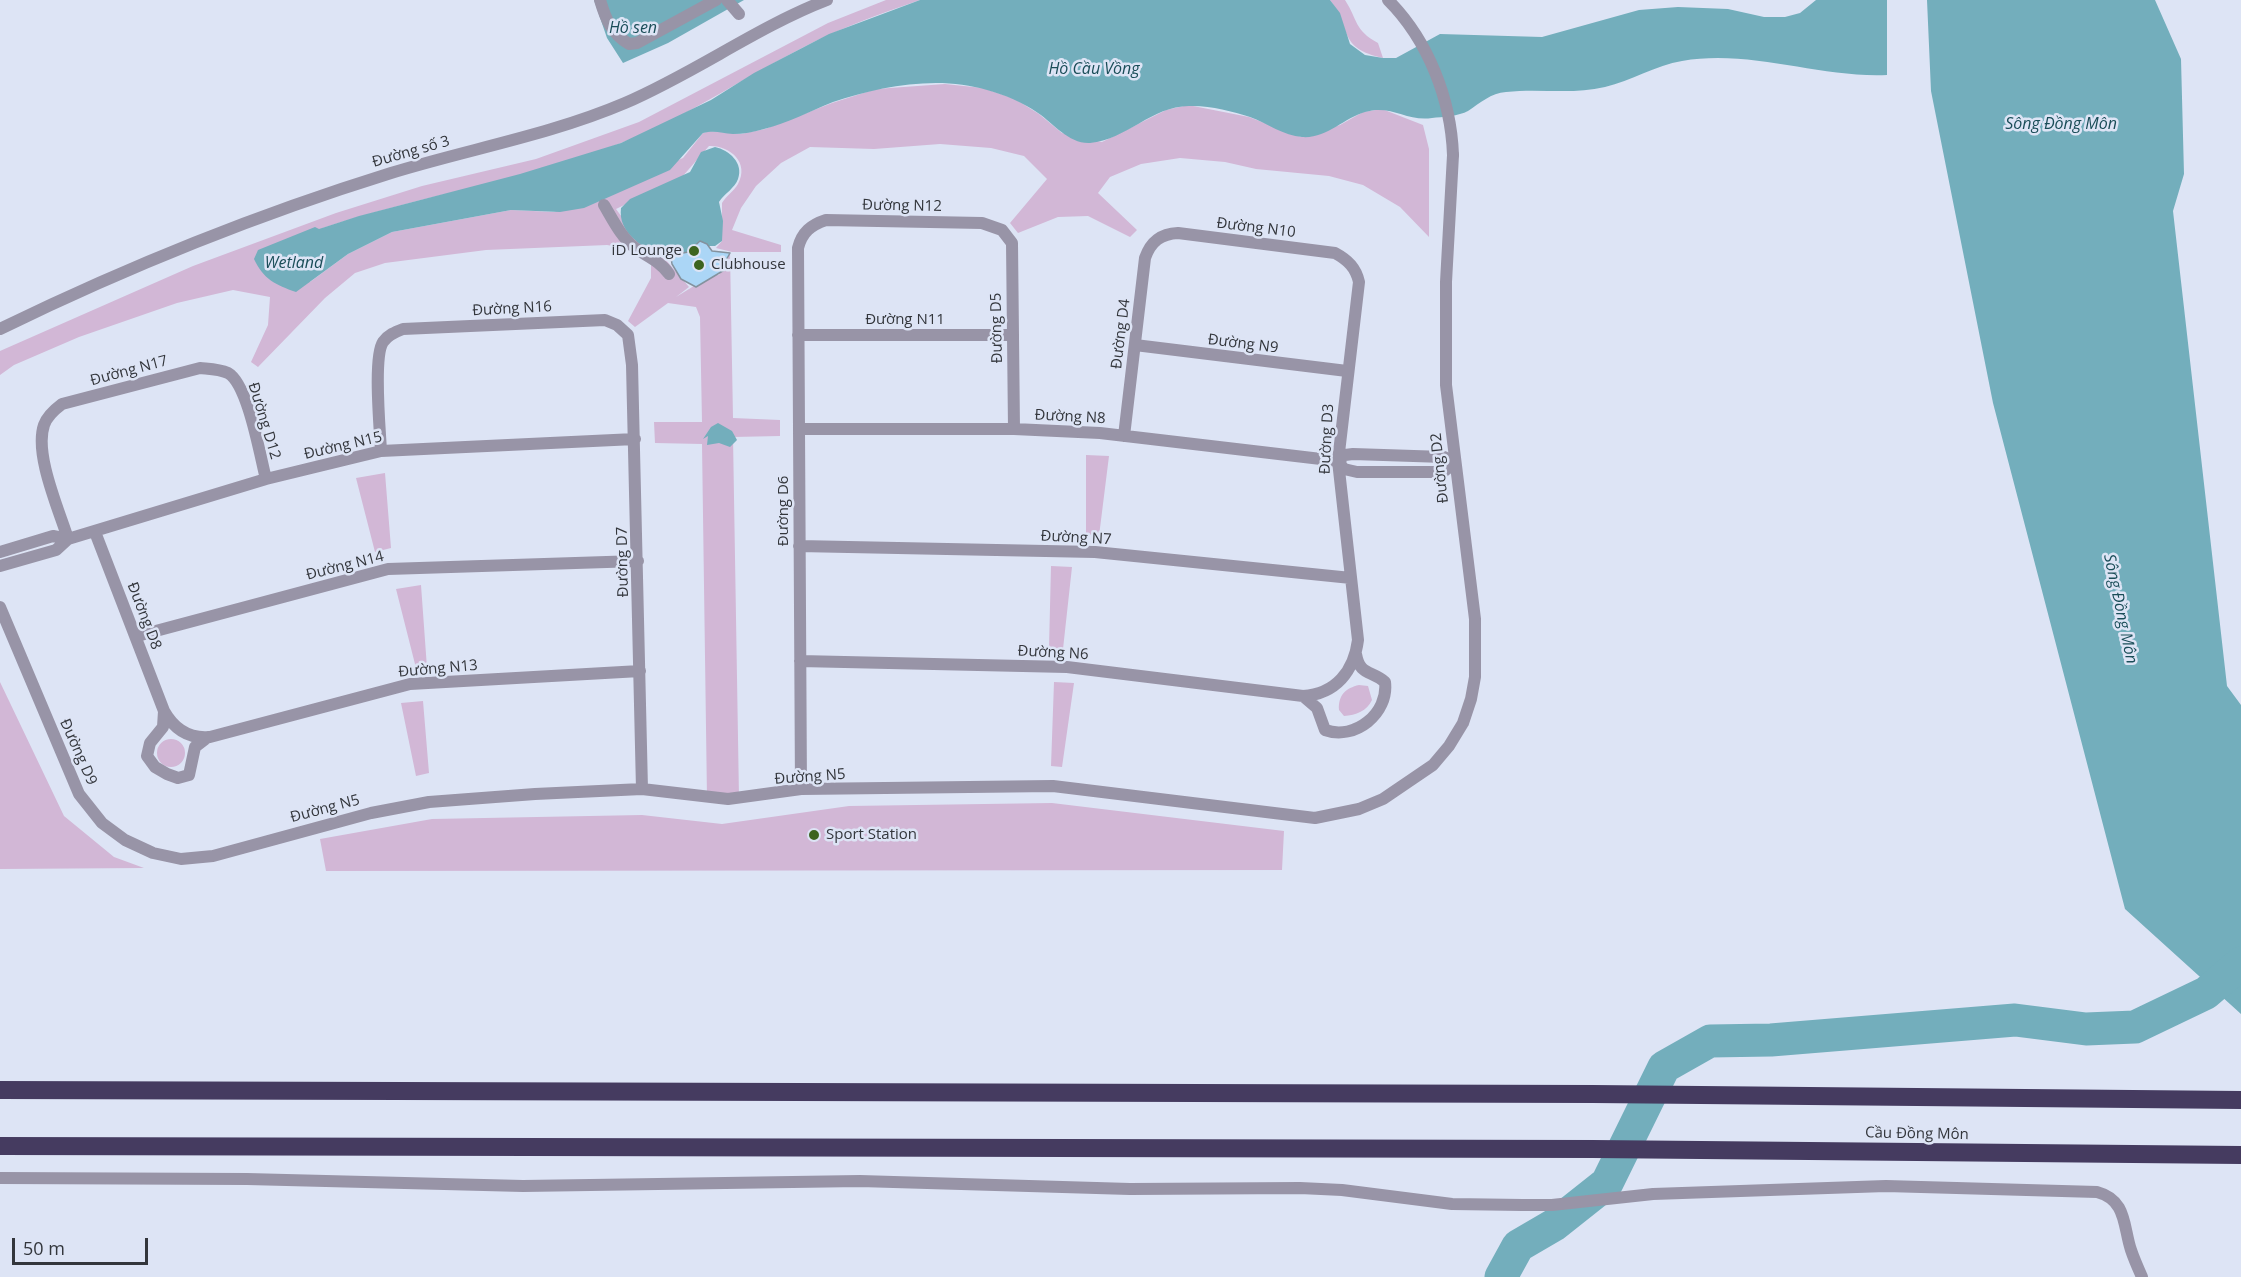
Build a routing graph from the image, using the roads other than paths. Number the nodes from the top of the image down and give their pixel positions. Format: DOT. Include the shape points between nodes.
graph roads {
  1 [pos="600,0"];
  2 [pos="716,0"];
  3 [pos="727,0"];
  4 [pos="1388,0"];
  5 [pos="821,2"];
  6 [pos="739,14"];
  7 [pos="604,205"];
  8 [pos="1002,230"];
  9 [pos="803,234"];
  10 [pos="1156,239"];
  11 [pos="1349,263"];
  12 [pos="669,274"];
  13 [pos="0,329"];
  14 [pos="1012,334"];
  15 [pos="628,335"];
  16 [pos="798,335"];
  17 [pos="1135,345"];
  18 [pos="1347,371"];
  19 [pos="230,374"];
  20 [pos="799,429"];
  21 [pos="1014,429"];
  22 [pos="1124,436"];
  23 [pos="635,439"];
  24 [pos="381,451"];
  25 [pos="1338,461"];
  26 [pos="1454,463"];
  27 [pos="266,479"];
  28 [pos="95,532"];
  29 [pos="68,539"];
  30 [pos="799,546"];
  31 [pos="0,552"];
  32 [pos="638,561"];
  33 [pos="0,566"];
  34 [pos="1351,578"];
  35 [pos="0,607"];
  36 [pos="136,636"];
  37 [pos="1356,654"];
  38 [pos="800,661"];
  39 [pos="640,671"];
  40 [pos="1303,696"];
  41 [pos="164,711"];
  42 [pos="210,737"];
  43 [pos="1433,765"];
  44 [pos="642,789"];
  45 [pos="801,789"];
  46 [pos="182,859"];
  47 [pos="0,1090"];
  48 [pos="2241,1100"];
  49 [pos="0,1146"];
  50 [pos="2241,1155"];
  51 [pos="0,1178"];
  52 [pos="2142,1277"];
  1 -- 2 [label="street" via="607,24 629,44"];
  3 -- 6 [label="street"];
  4 -- 26 [label="street, Đường D2" via="1426,52 1445,104 1453,155 1445,324"];
  5 -- 13 [label="street, Đường số 3" via="625,103 557,128 393,172 295,204 161,255"];
  7 -- 12 [label="street" via="623,236"];
  8 -- 9 [label="street, Đường N12" via="982,223 826,220 813,224"];
  8 -- 14 [label="street, Đường D5" via="1012,243"];
  9 -- 16 [label="street, Đường D6" via="798,248"];
  10 -- 11 [label="street, Đường N10" via="1178,233 1335,253"];
  10 -- 17 [label="street, Đường D4" via="1145,258"];
  11 -- 18 [label="street, Đường D3" via="1357,271 1359,282"];
  14 -- 16 [label="street, Đường N11"];
  14 -- 21 [label="street, Đường D5"];
  15 -- 23 [label="street, Đường D7"];
  15 -- 24 [label="street, Đường N16" via="617,324 605,320 403,329 393,333 382,343 378,359"];
  16 -- 20 [label="street, Đường D6"];
  17 -- 18 [label="street, Đường N9"];
  17 -- 22 [label="street, Đường D4"];
  18 -- 25 [label="street, Đường D3"];
  19 -- 27 [label="street, Đường D12" via="241,388"];
  19 -- 29 [label="street, Đường N17" via="200,368 62,404 53,411 44,424 41,441"];
  20 -- 21 [label="street, Đường N8"];
  20 -- 30 [label="street, Đường D6"];
  21 -- 22 [label="street, Đường N8"];
  22 -- 25 [label="street, Đường N8"];
  23 -- 24 [label="street, Đường N15"];
  23 -- 32 [label="street, Đường D7"];
  24 -- 27 [label="street, Đường N15"];
  25 -- 26 [label="street, Đường N8" via="1344,469 1357,471 1443,472"];
  25 -- 34 [label="street, Đường D3"];
  26 -- 43 [label="street, Đường D2" via="1475,619 1475,677 1463,723"];
  27 -- 28 [label="street, Đường N15"];
  28 -- 29 [label="street, Đường N15"];
  28 -- 36 [label="street, Đường D8"];
  29 -- 31 [label="street, Đường N15" via="57,536"];
  29 -- 33 [label="street, Đường N15" via="56,550"];
  30 -- 34 [label="street, Đường N7" via="1095,552"];
  30 -- 38 [label="street, Đường D6"];
  32 -- 36 [label="street, Đường N14" via="388,569"];
  32 -- 39 [label="street, Đường D7"];
  34 -- 37 [label="street, Đường D3" via="1358,623"];
  35 -- 46 [label="street, Đường D9" via="85,804 125,840 153,853"];
  36 -- 41 [label="street, Đường D8"];
  37 -- 40 [label="street, Đường N6" via="1347,674 1332,688"];
  37 -- 40 [label="street" via="1364,671 1385,682 1387,694 1383,704 1364,723 1351,732 1337,734 1325,730 1317,708"];
  38 -- 40 [label="street, Đường N6" via="1067,667"];
  38 -- 45 [label="street, Đường D6"];
  39 -- 42 [label="street, Đường N13" via="410,684"];
  39 -- 44 [label="street, Đường D7"];
  41 -- 42 [label="street, Đường N13" via="183,732"];
  41 -- 42 [label="street" via="163,727 147,752 162,771 178,778 189,775 195,747"];
  43 -- 45 [label="street, Đường N5" via="1376,802 1316,818 1053,786"];
  44 -- 45 [label="street, Đường N5" via="728,799"];
  44 -- 46 [label="street, Đường N5" via="429,802 371,813 213,856"];
  47 -- 48 [label="highway" via="1593,1094"];
  49 -- 50 [label="highway, Cầu Đồng Môn" via="1593,1149"];
  51 -- 52 [label="street" via="523,1186 860,1181 1130,1189 1321,1189 1452,1204 1552,1205 1653,1194 1887,1186 2097,1192 2116,1202 2123,1213"];
}
